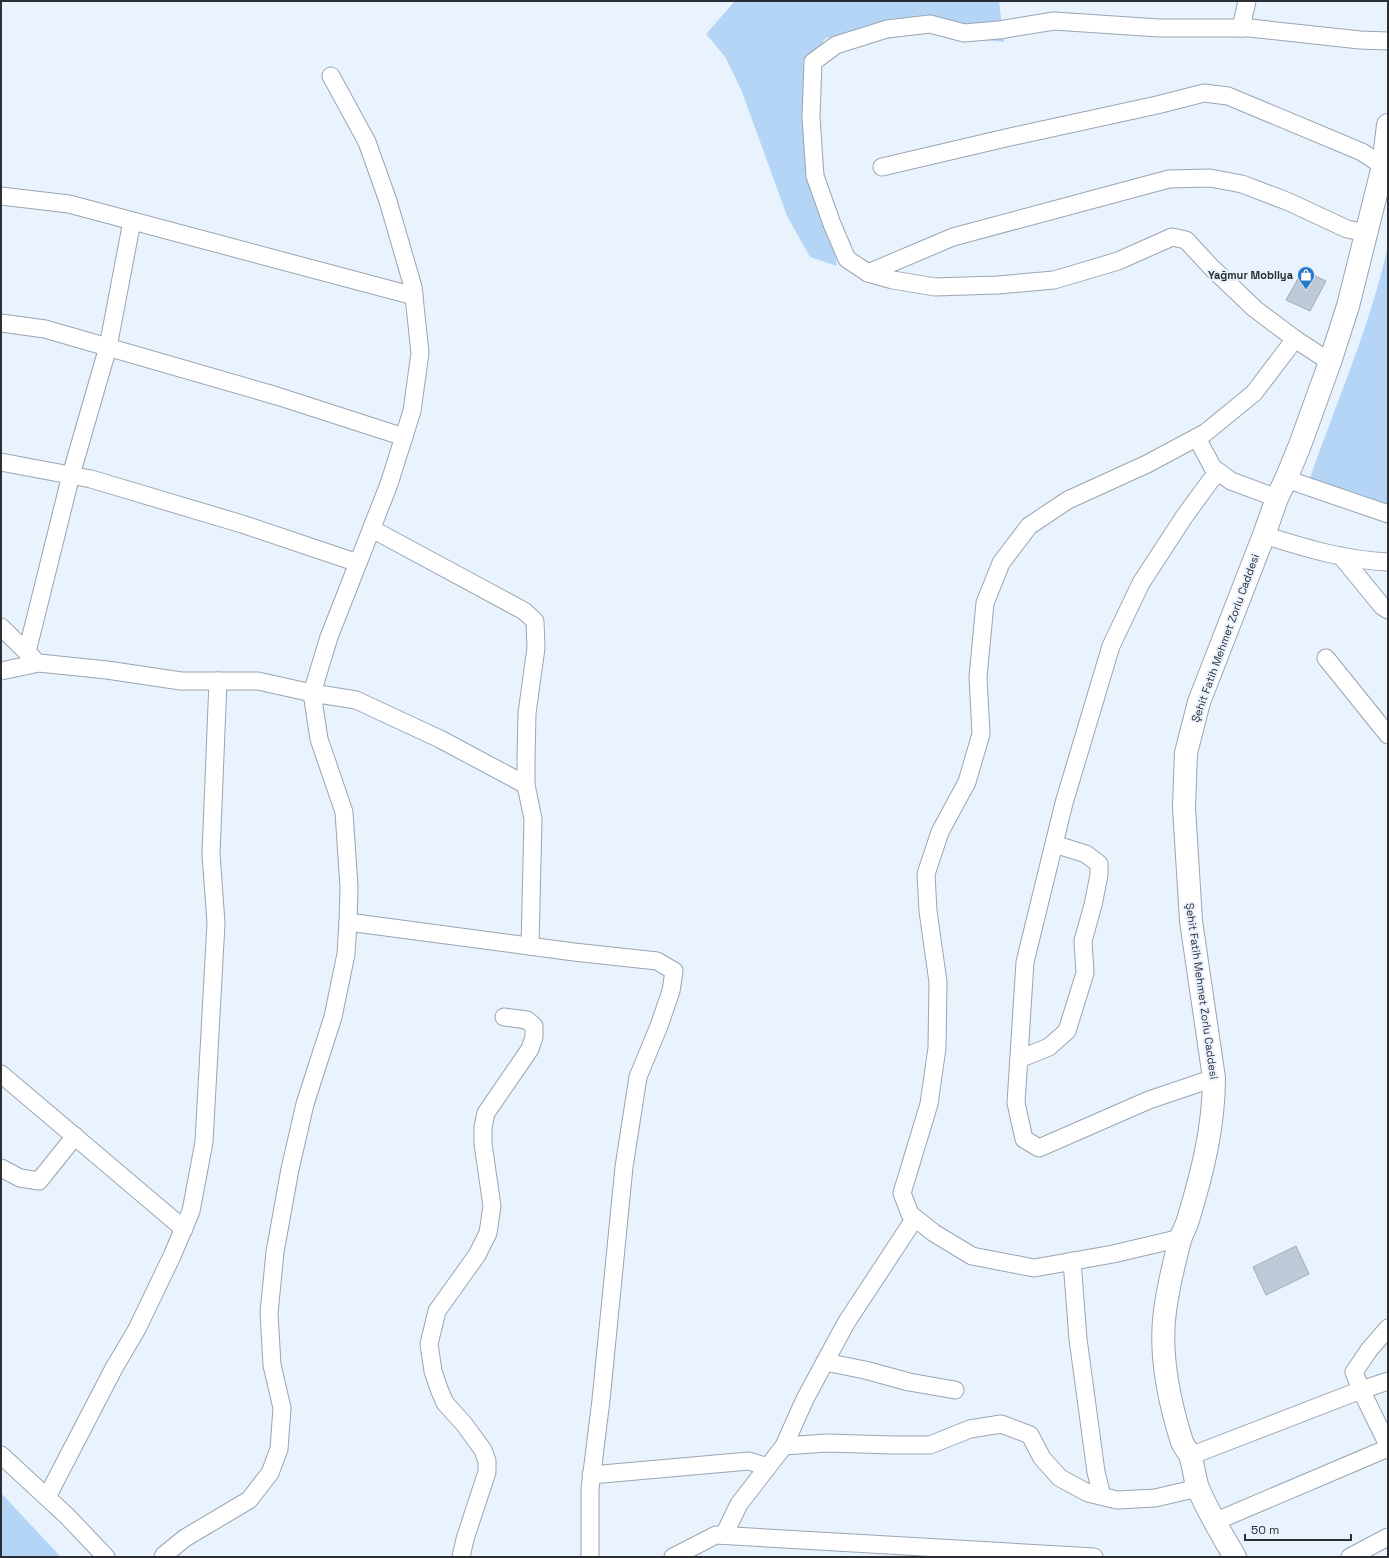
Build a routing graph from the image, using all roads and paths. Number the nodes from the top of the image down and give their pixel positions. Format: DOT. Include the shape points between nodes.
graph roads {
  1 [pos="1247,1"];
  2 [pos="1241,28"];
  3 [pos="1388,41"];
  4 [pos="331,76"];
  5 [pos="1388,125"];
  6 [pos="1382,166"];
  7 [pos="882,167"];
  8 [pos="1,196"];
  9 [pos="132,221"];
  10 [pos="1366,234"];
  11 [pos="868,273"];
  12 [pos="414,296"];
  13 [pos="1,323"];
  14 [pos="1295,339"];
  15 [pos="108,347"];
  16 [pos="1330,362"];
  17 [pos="404,437"];
  18 [pos="1197,438"];
  19 [pos="1,462"];
  20 [pos="1219,472"];
  21 [pos="71,475"];
  22 [pos="1282,488"];
  23 [pos="1388,514"];
  24 [pos="372,529"];
  25 [pos="1264,535"];
  26 [pos="1341,556"];
  27 [pos="1388,562"];
  28 [pos="358,563"];
  29 [pos="1388,610"];
  30 [pos="1,627"];
  31 [pos="33,658"];
  32 [pos="1326,658"];
  33 [pos="1,671"];
  34 [pos="218,681"];
  35 [pos="312,692"];
  36 [pos="1388,735"];
  37 [pos="526,785"];
  38 [pos="1054,844"];
  39 [pos="348,922"];
  40 [pos="530,946"];
  41 [pos="504,1017"];
  42 [pos="1019,1059"];
  43 [pos="1,1074"];
  44 [pos="1214,1078"];
  45 [pos="75,1136"];
  46 [pos="1,1168"];
  47 [pos="915,1218"];
  48 [pos="184,1229"];
  49 [pos="1181,1238"];
  50 [pos="1072,1261"];
  51 [pos="1388,1328"];
  52 [pos="825,1362"];
  53 [pos="1388,1381"];
  54 [pos="955,1390"];
  55 [pos="1361,1390"];
  56 [pos="784,1446"];
  57 [pos="1388,1447"];
  58 [pos="1,1455"];
  59 [pos="1190,1456"];
  60 [pos="767,1467"];
  61 [pos="591,1475"];
  62 [pos="1198,1488"];
  63 [pos="1102,1496"];
  64 [pos="47,1497"];
  65 [pos="1214,1522"];
  66 [pos="724,1535"];
  67 [pos="1388,1537"];
  68 [pos="106,1557"];
  69 [pos="163,1557"];
  70 [pos="462,1557"];
  71 [pos="590,1557"];
  72 [pos="673,1557"];
  73 [pos="1094,1557"];
  74 [pos="1235,1557"];
  75 [pos="1350,1557"];
  1 -- 2 [label="street"];
  2 -- 3 [label="street"];
  2 -- 11 [label="street" via="1159,28 1054,21 999,30 964,32 930,24 887,29 836,45 812,62 811,117 815,176 847,259"];
  4 -- 12 [label="street" via="367,142 388,201"];
  5 -- 6 [label="main road, Şehit Fatih Mehmet Zorlu Caddesi"];
  6 -- 7 [label="street" via="1362,152 1235,98 1204,93 1157,106"];
  6 -- 10 [label="main road, Şehit Fatih Mehmet Zorlu Caddesi"];
  8 -- 9 [label="street" via="69,204"];
  9 -- 12 [label="street"];
  9 -- 15 [label="street"];
  10 -- 11 [label="street" via="1347,229 1242,184 1210,178 1169,179 953,237"];
  10 -- 16 [label="main road, Şehit Fatih Mehmet Zorlu Caddesi" via="1348,306"];
  11 -- 14 [label="street" via="935,287 1054,280 1118,261 1172,237 1186,240 1255,309"];
  12 -- 17 [label="street" via="420,353 412,411"];
  13 -- 15 [label="street" via="45,329"];
  14 -- 16 [label="street"];
  14 -- 18 [label="street" via="1254,393"];
  15 -- 17 [label="street" via="277,396"];
  15 -- 21 [label="street"];
  16 -- 22 [label="main road, Şehit Fatih Mehmet Zorlu Caddesi"];
  17 -- 24 [label="street"];
  18 -- 20 [label="street" via="1213,468"];
  18 -- 47 [label="street" via="1068,500 1029,526 1001,563 985,603 978,677 982,734 967,782 940,832 926,874 928,911 938,982 937,1048 929,1104 902,1193 910,1214"];
  19 -- 21 [label="street"];
  20 -- 22 [label="street" via="1231,481"];
  20 -- 38 [label="street" via="1184,517 1141,583 1111,646"];
  21 -- 28 [label="street" via="227,520"];
  21 -- 31 [label="street"];
  22 -- 23 [label="street"];
  22 -- 25 [label="main road, Şehit Fatih Mehmet Zorlu Caddesi"];
  24 -- 28 [label="street"];
  24 -- 37 [label="street" via="524,611 535,621 536,648 527,713"];
  25 -- 26 [label="street" via="1326,554"];
  25 -- 44 [label="main road, Şehit Fatih Mehmet Zorlu Caddesi" via="1199,702 1186,753 1184,807 1191,921"];
  26 -- 27 [label="street"];
  26 -- 29 [label="street"];
  28 -- 35 [label="street" via="329,637"];
  30 -- 31 [label="street"];
  31 -- 33 [label="street"];
  31 -- 34 [label="street" via="181,681"];
  32 -- 36 [label="street"];
  34 -- 35 [label="street" via="258,681"];
  34 -- 48 [label="street" via="211,854 216,923 204,1142 191,1211"];
  35 -- 37 [label="street" via="356,700"];
  35 -- 39 [label="street" via="319,739 344,812 349,887"];
  37 -- 40 [label="street" via="533,819"];
  38 -- 42 [label="street" via="1025,962"];
  38 -- 42 [label="street" via="1086,854 1099,864 1093,905 1083,941 1084,973 1067,1031 1049,1047"];
  39 -- 40 [label="street"];
  39 -- 69 [label="street" via="346,954 332,1017 305,1104 275,1252 269,1313 272,1365 282,1408 279,1449 270,1473 249,1500 185,1538"];
  40 -- 61 [label="street" via="657,961 674,971 671,991 638,1077 624,1167"];
  41 -- 70 [label="street" via="527,1020 534,1026 534,1037 530,1049 486,1113 482,1144 492,1206 488,1233 477,1255 437,1311 429,1344 439,1390 479,1445 487,1461 487,1472 465,1539"];
  42 -- 44 [label="street" via="1016,1104 1022,1132 1024,1139 1039,1148 1149,1100"];
  43 -- 45 [label="street"];
  44 -- 49 [label="main road, Şehit Fatih Mehmet Zorlu Caddesi" via="1208,1146 1187,1225"];
  45 -- 46 [label="street" via="39,1181 20,1178"];
  45 -- 48 [label="street"];
  47 -- 50 [label="street" via="972,1256 1034,1268"];
  47 -- 52 [label="street" via="846,1323"];
  48 -- 64 [label="street" via="137,1329"];
  49 -- 50 [label="street"];
  49 -- 59 [label="main road, Şehit Fatih Mehmet Zorlu Caddesi" via="1165,1313 1164,1366 1183,1444"];
  50 -- 63 [label="street" via="1078,1339 1096,1472"];
  51 -- 55 [label="street" via="1354,1372"];
  52 -- 54 [label="street"];
  52 -- 56 [label="street"];
  53 -- 55 [label="street"];
  55 -- 57 [label="street"];
  55 -- 59 [label="street"];
  56 -- 60 [label="street"];
  56 -- 63 [label="street" via="827,1443 930,1445 970,1429 1001,1424 1030,1434 1042,1458 1060,1478 1088,1493"];
  57 -- 65 [label="street"];
  58 -- 64 [label="street"];
  59 -- 62 [label="main road, Şehit Fatih Mehmet Zorlu Caddesi"];
  60 -- 61 [label="street" via="749,1461"];
  60 -- 66 [label="street" via="739,1504"];
  61 -- 71 [label="street"];
  62 -- 63 [label="street" via="1155,1498 1117,1500"];
  62 -- 65 [label="main road, Şehit Fatih Mehmet Zorlu Caddesi"];
  64 -- 68 [label="street"];
  65 -- 74 [label="main road, Şehit Fatih Mehmet Zorlu Caddesi"];
  66 -- 72 [label="street" via="716,1535"];
  66 -- 73 [label="street"];
  67 -- 75 [label="street"];
}
